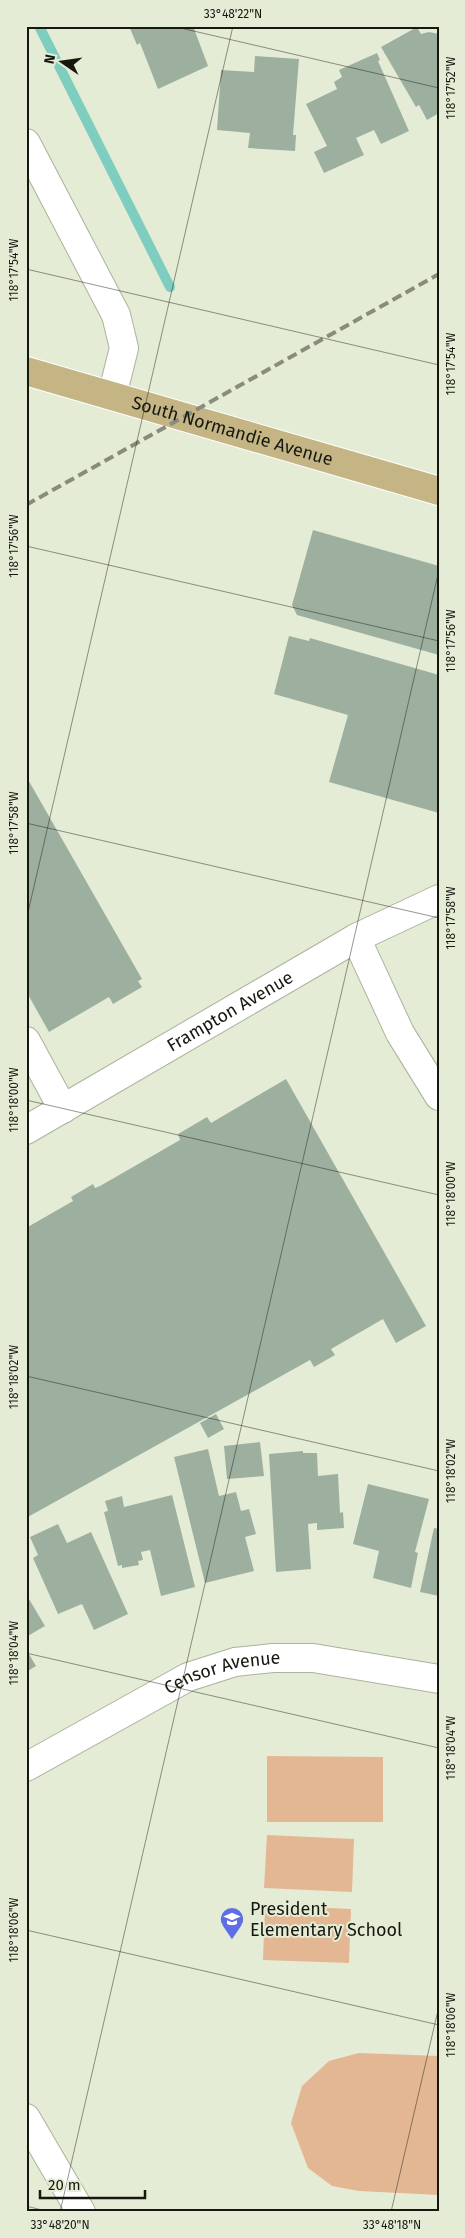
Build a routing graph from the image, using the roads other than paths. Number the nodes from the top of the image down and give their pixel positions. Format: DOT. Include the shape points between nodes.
graph roads {
  1 [pos="26,142"];
  2 [pos="26,371"];
  3 [pos="112,396"];
  4 [pos="439,490"];
  5 [pos="439,899"];
  6 [pos="356,938"];
  7 [pos="26,1041"];
  8 [pos="439,1096"];
  9 [pos="63,1108"];
  10 [pos="26,1130"];
  11 [pos="439,1679"];
  12 [pos="26,1767"];
  13 [pos="26,2118"];
  14 [pos="81,2212"];
  1 -- 3 [label="street" via="116,315 124,348"];
  2 -- 3 [label="main road, South Normandie Avenue"];
  3 -- 4 [label="main road, South Normandie Avenue"];
  5 -- 6 [label="street, Frampton Avenue"];
  6 -- 8 [label="street" via="400,1034"];
  6 -- 9 [label="street, Frampton Avenue"];
  7 -- 9 [label="street"];
  9 -- 10 [label="street, Frampton Avenue"];
  11 -- 12 [label="street, Censor Avenue" via="313,1658 235,1662 188,1677"];
  13 -- 14 [label="street"];
}
